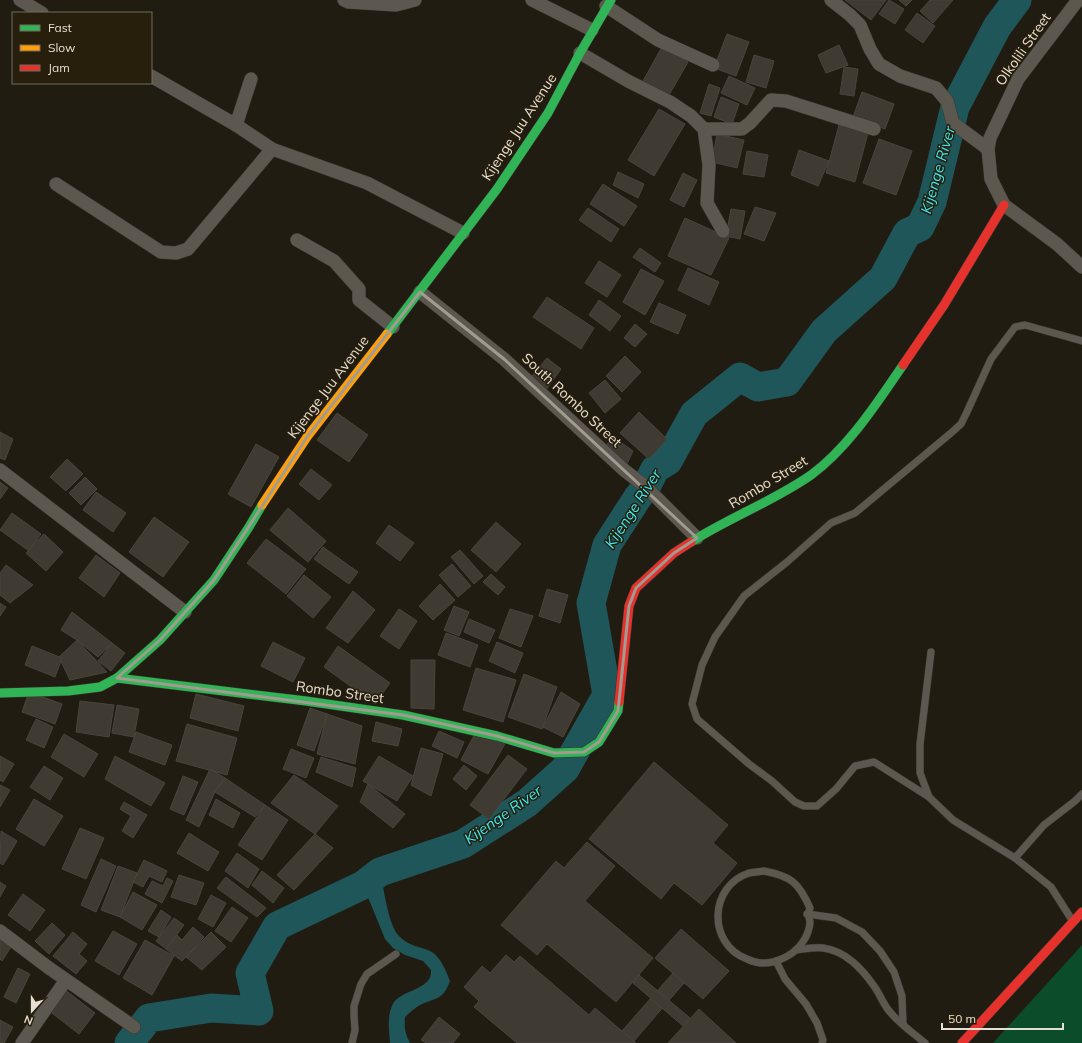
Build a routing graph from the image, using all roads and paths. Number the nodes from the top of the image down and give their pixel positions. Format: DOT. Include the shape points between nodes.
graph roads {
  1 [pos="20,0"];
  2 [pos="344,0"];
  3 [pos="415,0"];
  4 [pos="532,0"];
  5 [pos="831,0"];
  6 [pos="1078,0"];
  7 [pos="608,3"];
  8 [pos="40,12"];
  9 [pos="592,30"];
  10 [pos="580,53"];
  11 [pos="713,65"];
  12 [pos="152,77"];
  13 [pos="251,80"];
  14 [pos="236,125"];
  15 [pos="704,129"];
  16 [pos="874,129"];
  17 [pos="984,146"];
  18 [pos="272,149"];
  19 [pos="56,184"];
  20 [pos="1004,205"];
  21 [pos="723,231"];
  22 [pos="463,233"];
  23 [pos="297,240"];
  24 [pos="1082,267"];
  25 [pos="420,292"];
  26 [pos="393,327"];
  27 [pos="1082,341"];
  28 [pos="0,470"];
  29 [pos="697,538"];
  30 [pos="185,612"];
  31 [pos="931,652"];
  32 [pos="117,678"];
  33 [pos="0,693"];
  34 [pos="1082,794"];
  35 [pos="930,797"];
  36 [pos="1015,858"];
  37 [pos="1082,912"];
  38 [pos="807,914"];
  39 [pos="1073,922"];
  40 [pos="0,931"];
  41 [pos="796,950"];
  42 [pos="396,954"];
  43 [pos="776,961"];
  44 [pos="66,980"];
  45 [pos="903,1024"];
  46 [pos="134,1027"];
  47 [pos="22,1043"];
  48 [pos="352,1043"];
  49 [pos="822,1043"];
  50 [pos="924,1043"];
  51 [pos="962,1043"];
  1 -- 8 [label="street"];
  2 -- 3 [label="street" via="396,5"];
  4 -- 9 [label="street"];
  5 -- 17 [label="street" via="860,25 879,64 900,76 936,88 947,101 953,122"];
  6 -- 17 [label="street, Olkolili Street" via="1018,79"];
  7 -- 9 [label="street, Kijenge Juu Avenue"];
  7 -- 11 [label="street" via="658,40"];
  9 -- 10 [label="street, Kijenge Juu Avenue"];
  10 -- 15 [label="street" via="670,102 691,116"];
  10 -- 22 [label="street, Kijenge Juu Avenue" via="548,113 497,189"];
  12 -- 14 [label="street"];
  13 -- 14 [label="street"];
  14 -- 18 [label="street"];
  15 -- 16 [label="street" via="742,129 771,100 786,101"];
  15 -- 21 [label="street" via="709,164 707,203"];
  17 -- 20 [label="street, Olkolili Street" via="991,179"];
  18 -- 19 [label="street" via="188,248 176,253 161,252"];
  18 -- 22 [label="street" via="367,182"];
  20 -- 24 [label="street, Olkolili Street" via="1057,244"];
  20 -- 29 [label="street, Rombo Street" via="944,305 866,419 835,453 812,474 781,494"];
  22 -- 25 [label="street, Kijenge Juu Avenue"];
  23 -- 26 [label="street" via="334,261 359,289 359,300"];
  25 -- 26 [label="street, Kijenge Juu Avenue"];
  25 -- 29 [label="street, South Rombo Street" via="504,359 624,470 646,487"];
  26 -- 30 [label="street, Kijenge Juu Avenue" via="307,437 214,580"];
  27 -- 35 [label="lane" via="1025,325 1014,327 991,359 961,424 854,513 831,523 744,596 715,637 702,665 692,704 697,719 795,802 804,806 818,806 855,766 874,762"];
  28 -- 30 [label="street"];
  29 -- 32 [label="street, Rombo Street" via="674,553 636,588 629,606 618,711 599,742 584,752 554,753 496,736 403,715"];
  30 -- 32 [label="street, Kijenge Juu Avenue" via="160,640"];
  31 -- 35 [label="lane" via="920,744 920,773"];
  32 -- 33 [label="street, Kijenge Juu Avenue" via="100,687 68,691"];
  34 -- 36 [label="lane" via="1044,825"];
  35 -- 36 [label="lane" via="953,820"];
  36 -- 39 [label="lane" via="1051,887"];
  37 -- 39 [label="street"];
  38 -- 41 [label="lane" via="810,924 805,939"];
  38 -- 43 [label="lane" via="810,908 804,893 794,882 780,874 764,871 749,873 735,880 724,892 717,921 721,935 729,947 740,957 754,962"];
  38 -- 45 [label="lane" via="836,918 862,932 880,951 894,972 902,996"];
  39 -- 51 [label="street"];
  40 -- 44 [label="street"];
  41 -- 43 [label="lane"];
  41 -- 45 [label="lane" via="824,948 849,959 863,971 890,1012"];
  42 -- 48 [label="lane" via="367,974 361,984 354,1006 355,1030"];
  43 -- 49 [label="lane" via="817,1023"];
  44 -- 46 [label="street"];
  44 -- 47 [label="street"];
  45 -- 50 [label="lane"];
}
